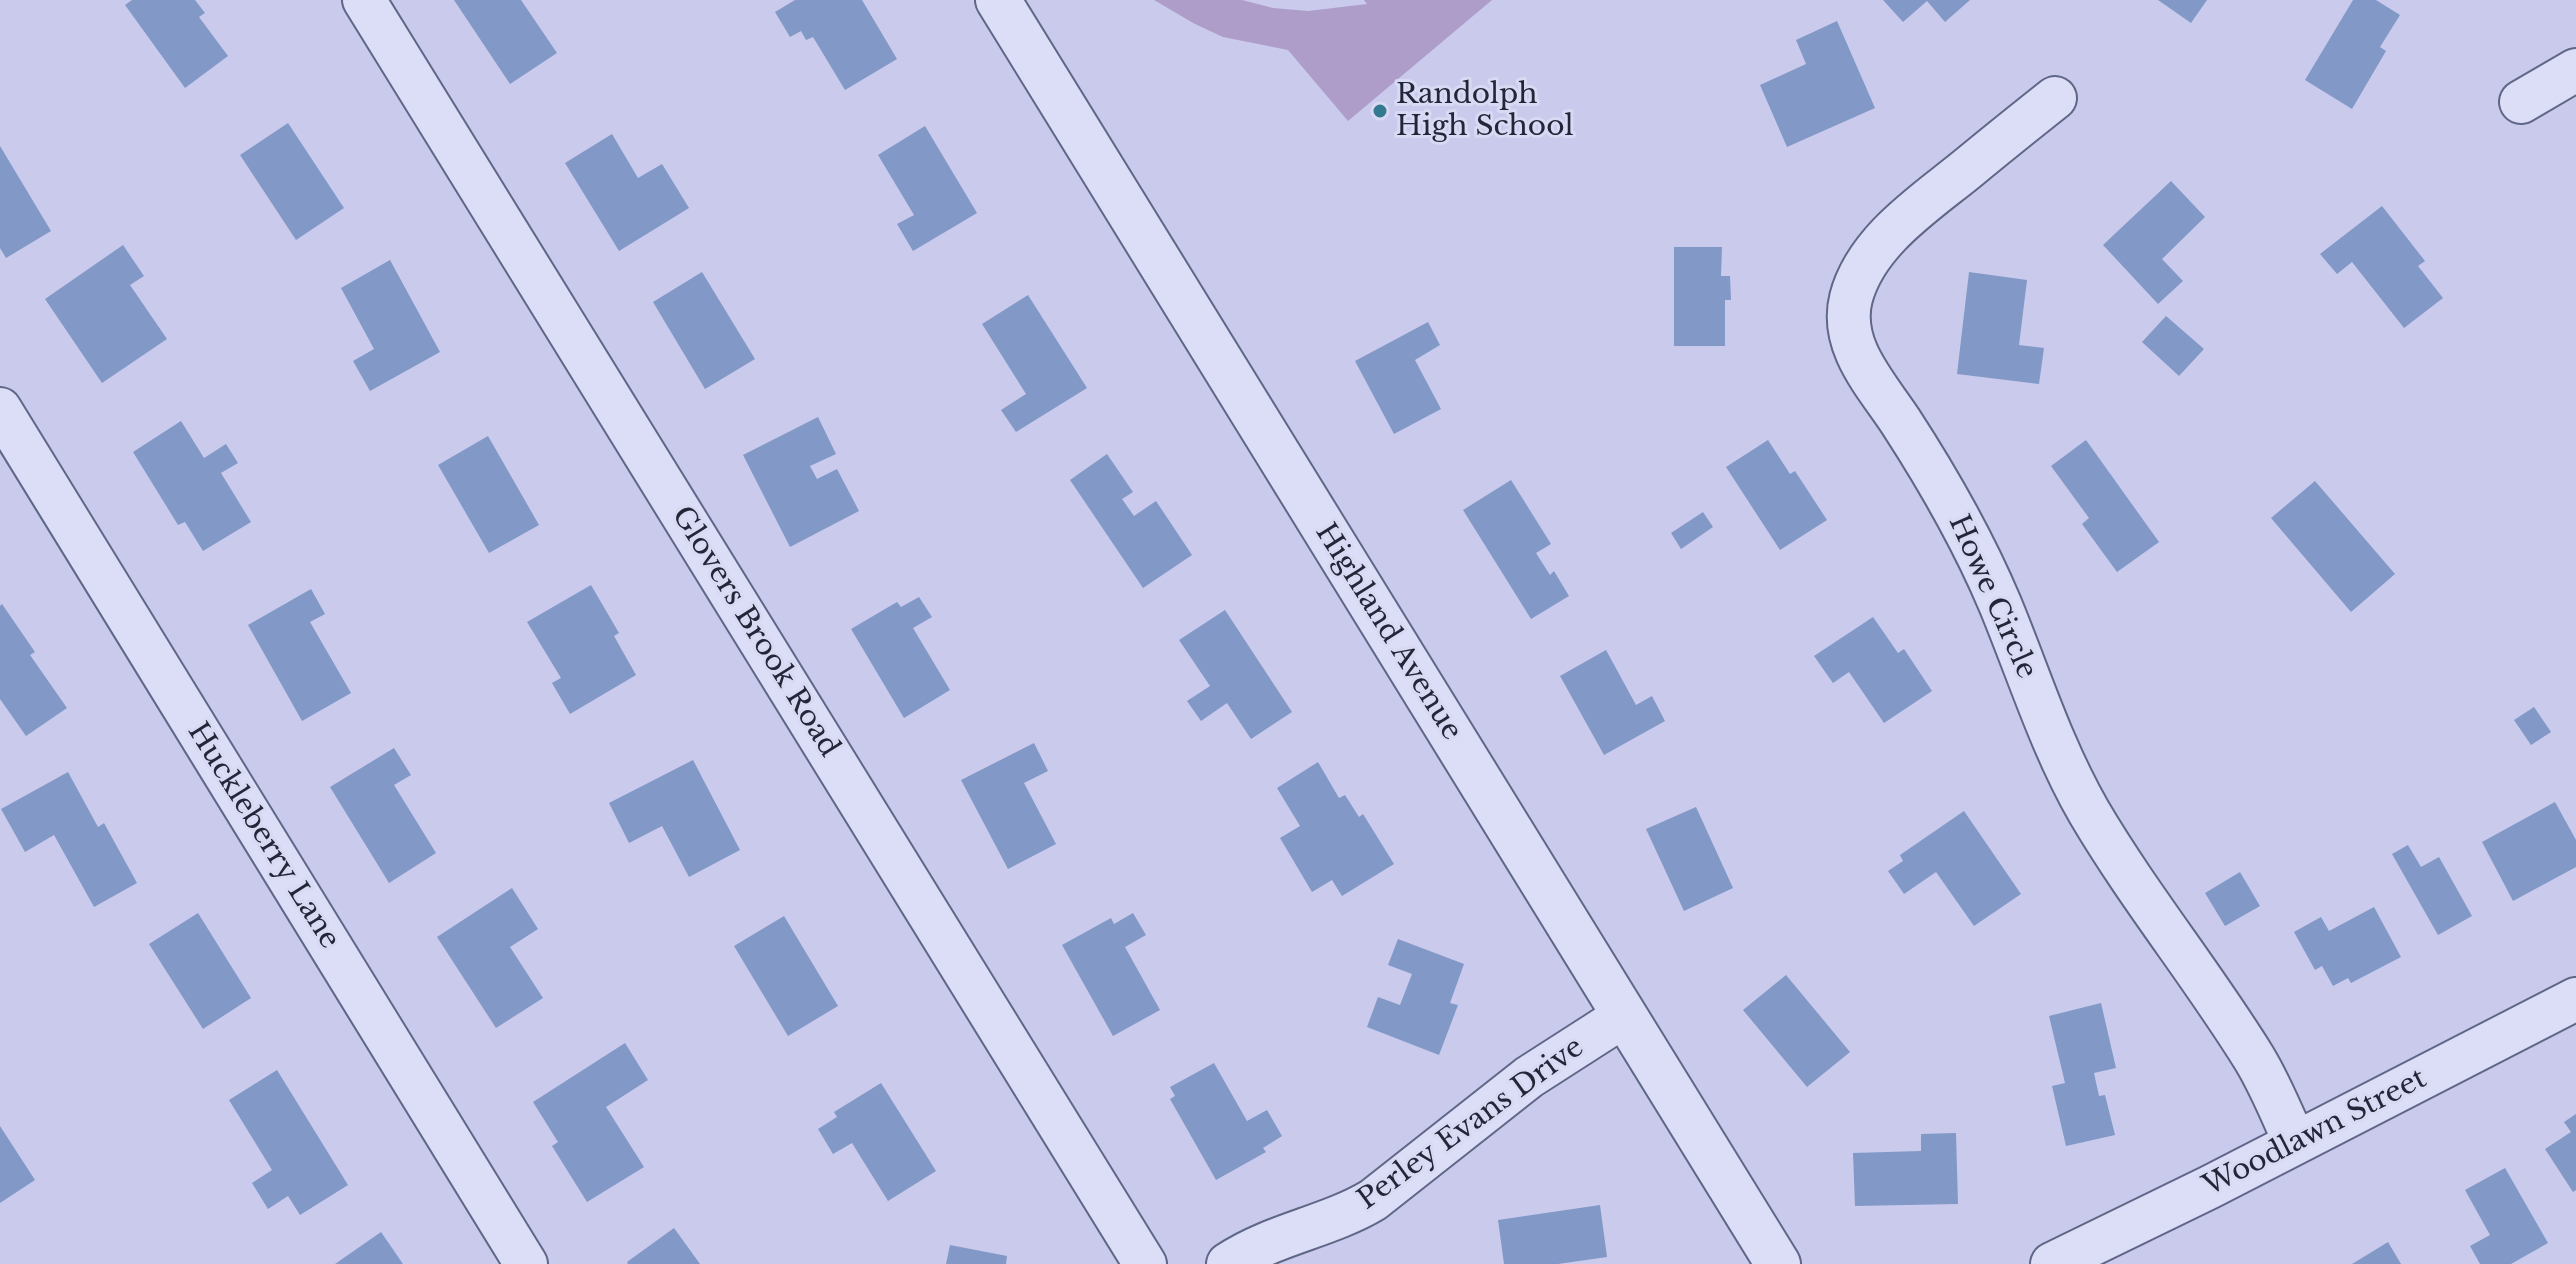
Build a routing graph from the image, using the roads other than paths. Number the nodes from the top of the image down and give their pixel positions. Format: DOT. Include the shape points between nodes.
graph roads {
  1 [pos="364,0"];
  2 [pos="998,0"];
  3 [pos="2576,70"];
  4 [pos="2055,98"];
  5 [pos="2521,102"];
  6 [pos="0,409"];
  7 [pos="2576,999"];
  8 [pos="1624,1016"];
  9 [pos="2295,1143"];
  10 [pos="526,1264"];
  11 [pos="1145,1264"];
  12 [pos="1228,1264"];
  13 [pos="1778,1264"];
  14 [pos="2052,1264"];
  1 -- 11 [label="street, Glovers Brook Road"];
  2 -- 8 [label="street, Highland Avenue"];
  3 -- 5 [label="street"];
  4 -- 9 [label="street, Howe Circle" via="1923,204 1875,251 1850,301 1850,336 1968,536 2057,749 2089,812 2253,1056"];
  6 -- 10 [label="street, Huckleberry Lane"];
  7 -- 9 [label="street, Woodlawn Street"];
  8 -- 12 [label="street, Perley Evans Drive" via="1518,1085 1373,1200"];
  8 -- 13 [label="street, Highland Avenue"];
  9 -- 14 [label="street, Woodlawn Street"];
}
